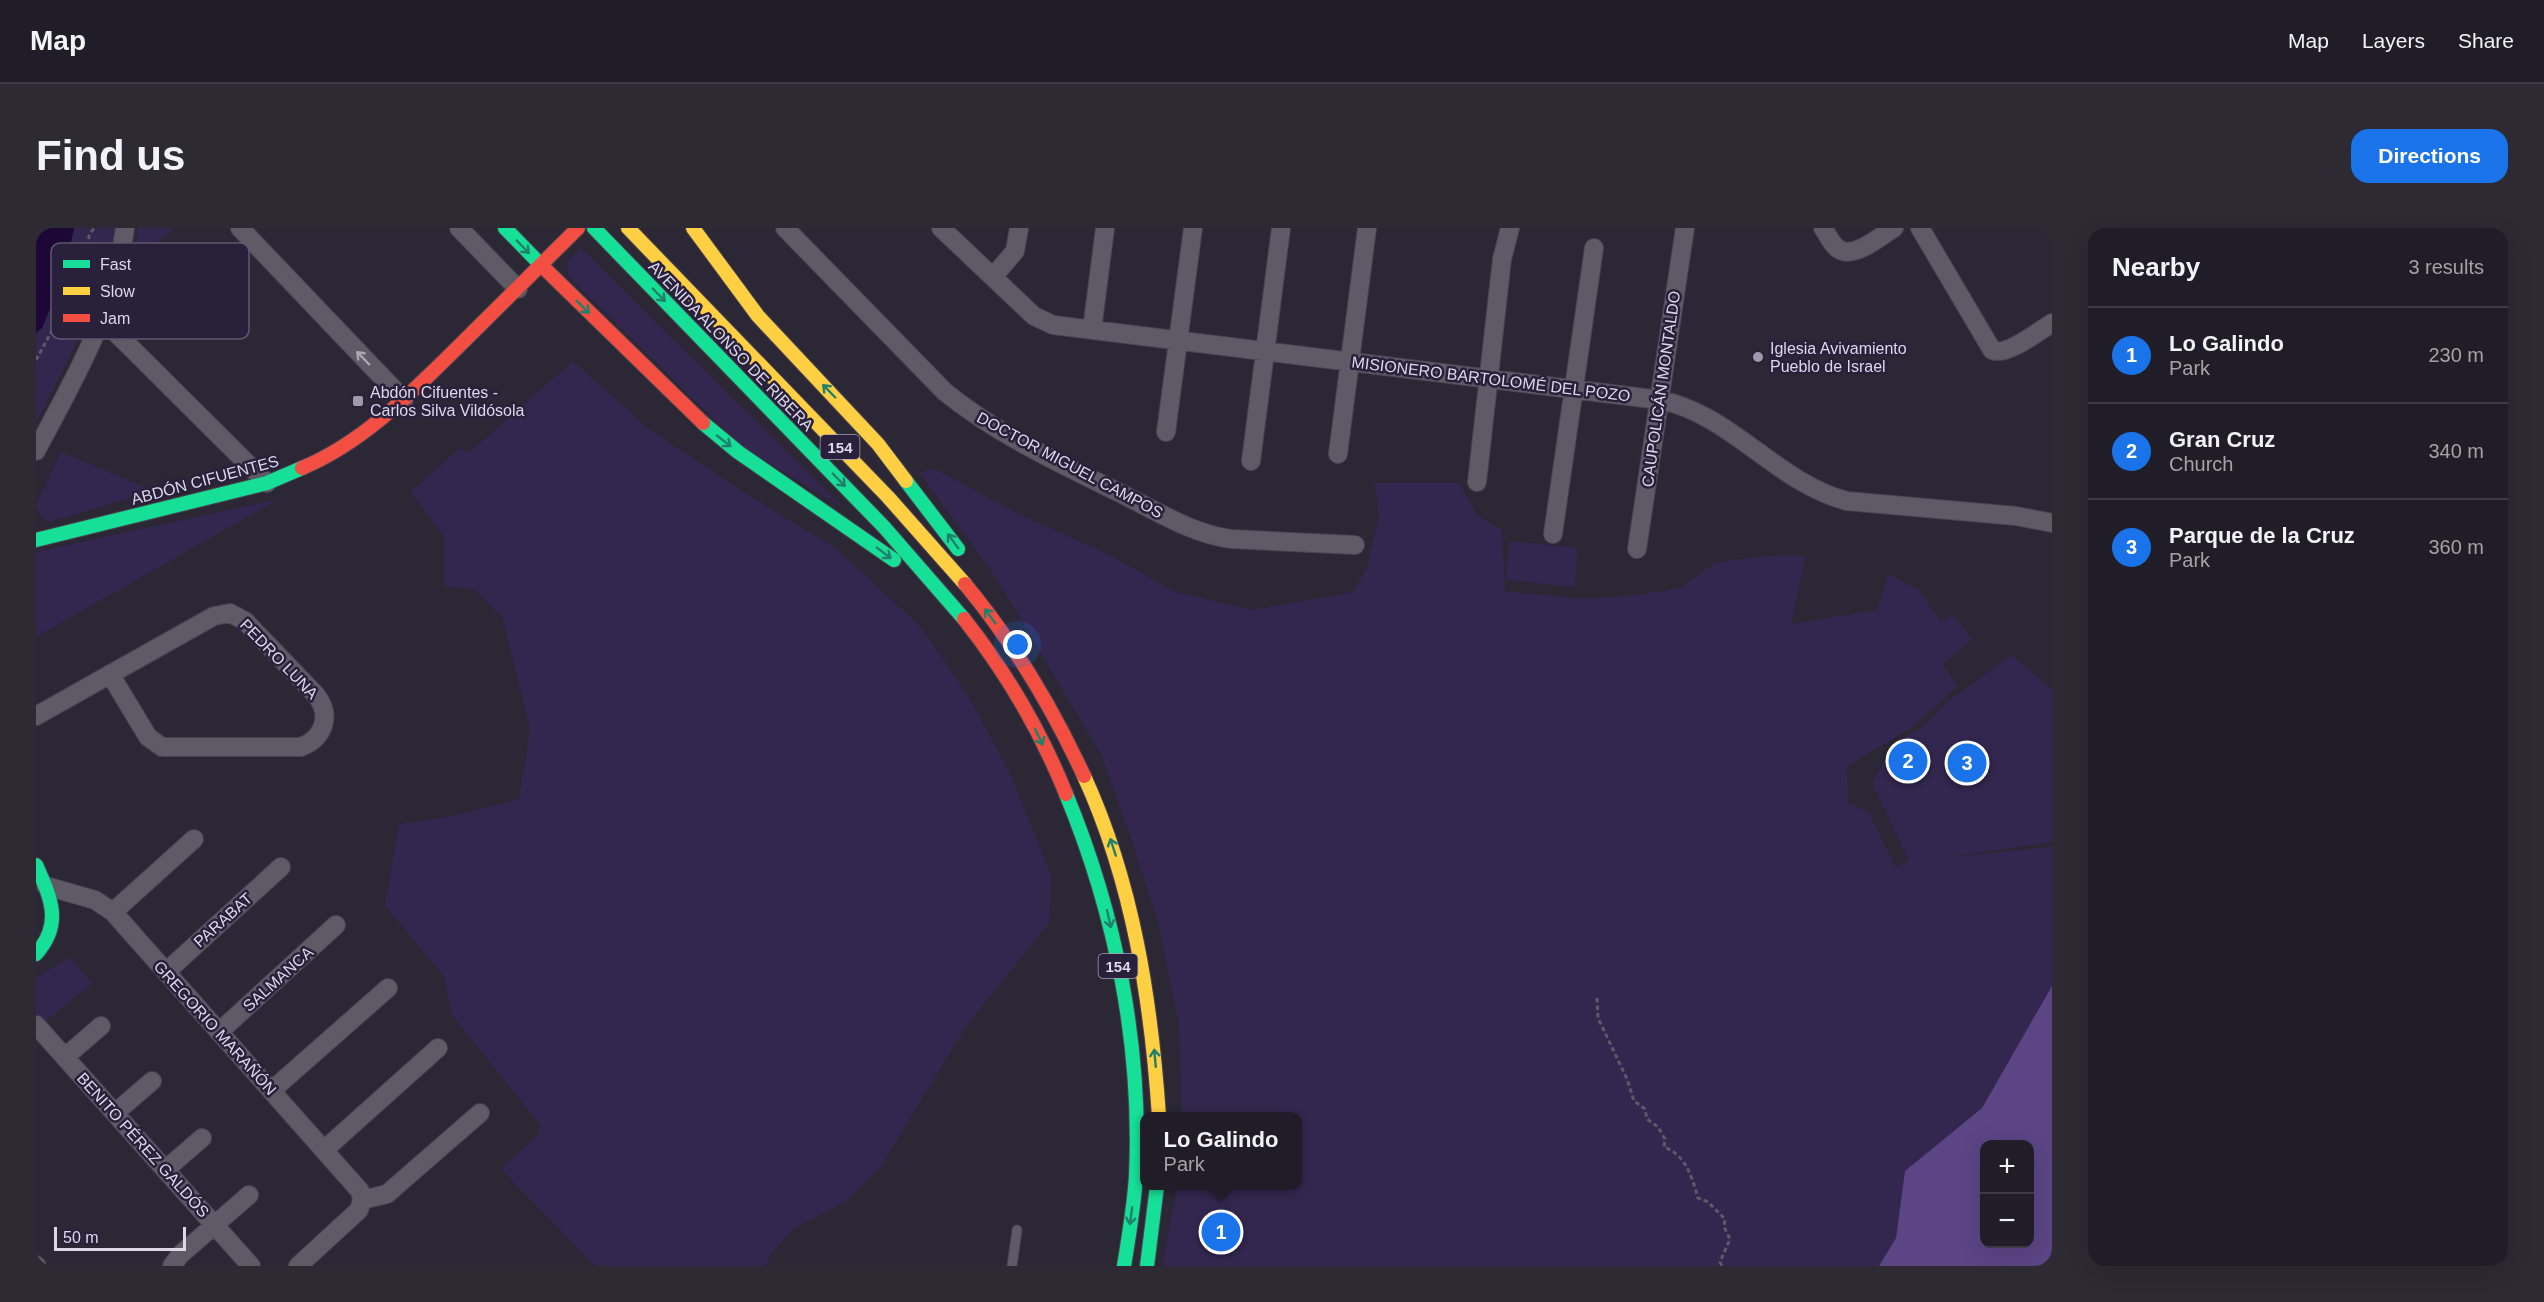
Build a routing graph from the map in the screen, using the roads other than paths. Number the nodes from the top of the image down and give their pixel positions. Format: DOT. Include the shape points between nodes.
graph roads {
  1 [pos="125,228"];
  2 [pos="240,228"];
  3 [pos="459,228"];
  4 [pos="505,228"];
  5 [pos="578,228"];
  6 [pos="628,228"];
  7 [pos="693,228"];
  8 [pos="785,228"];
  9 [pos="941,228"];
  10 [pos="1019,228"];
  11 [pos="1105,228"];
  12 [pos="1193,228"];
  13 [pos="1281,228"];
  14 [pos="1367,228"];
  15 [pos="1510,228"];
  16 [pos="1685,228"];
  17 [pos="1823,228"];
  18 [pos="1894,228"];
  19 [pos="1920,228"];
  20 [pos="598,233"];
  21 [pos="123,243"];
  22 [pos="1594,248"];
  23 [pos="541,265"];
  24 [pos="993,277"];
  25 [pos="518,289"];
  26 [pos="2052,323"];
  27 [pos="1092,330"];
  28 [pos="93,339"];
  29 [pos="122,339"];
  30 [pos="1178,341"];
  31 [pos="1265,351"];
  32 [pos="1349,361"];
  33 [pos="1488,378"];
  34 [pos="1574,390"];
  35 [pos="404,400"];
  36 [pos="1660,400"];
  37 [pos="1166,432"];
  38 [pos="36,451"];
  39 [pos="1338,454"];
  40 [pos="1251,461"];
  41 [pos="1477,482"];
  42 [pos="267,483"];
  43 [pos="2052,523"];
  44 [pos="1553,534"];
  45 [pos="36,540"];
  46 [pos="1355,545"];
  47 [pos="1637,549"];
  48 [pos="965,558"];
  49 [pos="990,593"];
  50 [pos="965,620"];
  51 [pos="110,674"];
  52 [pos="1036,681"];
  53 [pos="36,717"];
  54 [pos="194,839"];
  55 [pos="36,865"];
  56 [pos="281,867"];
  57 [pos="46,886"];
  58 [pos="112,912"];
  59 [pos="336,926"];
  60 [pos="36,954"];
  61 [pos="165,972"];
  62 [pos="388,988"];
  63 [pos="36,1024"];
  64 [pos="101,1026"];
  65 [pos="219,1032"];
  66 [pos="438,1048"];
  67 [pos="65,1057"];
  68 [pos="152,1081"];
  69 [pos="271,1091"];
  70 [pos="1159,1112"];
  71 [pos="115,1113"];
  72 [pos="480,1113"];
  73 [pos="202,1138"];
  74 [pos="324,1150"];
  75 [pos="165,1170"];
  76 [pos="1156,1190"];
  77 [pos="249,1195"];
  78 [pos="363,1200"];
  79 [pos="214,1225"];
  80 [pos="1017,1230"];
  81 [pos="172,1266"];
  82 [pos="251,1266"];
  83 [pos="298,1266"];
  84 [pos="1012,1266"];
  85 [pos="1124,1266"];
  86 [pos="1147,1266"];
  1 -- 21 [label="street"];
  35 -- 2 [label="street, one-way"];
  3 -- 25 [label="street"];
  4 -- 23 [label="main road, one-way"];
  5 -- 23 [label="main road, ABDÓN CIFUENTES"];
  52 -- 6 [label="main road, AVENIDA ALONSO DE RIBERA / 154, one-way" via="968,589 903,514"];
  48 -- 7 [label="main road, one-way" via="899,469 758,316"];
  8 -- 46 [label="street, DOCTOR MIGUEL CAMPOS" via="945,392 974,414 1044,454 1214,536"];
  9 -- 24 [label="street, MISIONERO BARTOLOMÉ DEL POZO"];
  10 -- 24 [label="street" via="1015,250"];
  11 -- 27 [label="street"];
  12 -- 30 [label="street"];
  13 -- 31 [label="street"];
  14 -- 32 [label="street"];
  15 -- 33 [label="street" via="1502,259"];
  16 -- 36 [label="street, CAUPOLICÁN MONTALDO"];
  17 -- 18 [label="street" via="1837,248 1847,252 1858,250"];
  19 -- 26 [label="street" via="1992,350 2006,351"];
  20 -- 50 [label="main road, AVENIDA ALONSO DE RIBERA / 154, one-way" via="872,515"];
  22 -- 34 [label="street"];
  23 -- 25 [label="main road, ABDÓN CIFUENTES"];
  23 -- 50 [label="main road, one-way" via="694,417 743,456 854,530"];
  24 -- 27 [label="street, MISIONERO BARTOLOMÉ DEL POZO" via="1043,321"];
  25 -- 35 [label="main road, ABDÓN CIFUENTES"];
  27 -- 30 [label="street, MISIONERO BARTOLOMÉ DEL POZO"];
  28 -- 38 [label="street"];
  29 -- 42 [label="street"];
  30 -- 31 [label="street, MISIONERO BARTOLOMÉ DEL POZO"];
  30 -- 37 [label="street"];
  31 -- 32 [label="street, MISIONERO BARTOLOMÉ DEL POZO"];
  31 -- 40 [label="street"];
  32 -- 33 [label="street, MISIONERO BARTOLOMÉ DEL POZO"];
  32 -- 39 [label="street"];
  33 -- 34 [label="street, MISIONERO BARTOLOMÉ DEL POZO"];
  33 -- 41 [label="street"];
  34 -- 36 [label="street, MISIONERO BARTOLOMÉ DEL POZO"];
  34 -- 44 [label="street"];
  35 -- 42 [label="main road, ABDÓN CIFUENTES" via="346,446"];
  36 -- 43 [label="street, MISIONERO BARTOLOMÉ DEL POZO" via="1709,418 1809,486 1833,497"];
  36 -- 47 [label="street, CAUPOLICÁN MONTALDO"];
  42 -- 45 [label="main road, ABDÓN CIFUENTES"];
  49 -- 52 [label="main road"];
  50 -- 85 [label="main road, AVENIDA ALONSO DE RIBERA / 154, one-way" via="1011,686 1051,760 1083,834 1106,906 1129,1017 1136,1097 1136,1177"];
  51 -- 51 [label="street, PEDRO LUNA" via="214,615 230,613 245,621 316,695 323,706 325,721 319,735 301,747 162,747 148,737"];
  51 -- 53 [label="street, PEDRO LUNA"];
  70 -- 52 [label="main road, AVENIDA ALONSO DE RIBERA / 154, one-way" via="1147,989 1122,875 1089,784"];
  54 -- 58 [label="street"];
  55 -- 57 [label="main road"];
  56 -- 61 [label="street, PARABAT"];
  57 -- 58 [label="street, GREGORIO MARAÑÓN" via="95,900"];
  57 -- 60 [label="main road" via="53,906 53,922 46,943"];
  58 -- 61 [label="street, GREGORIO MARAÑÓN"];
  59 -- 65 [label="street, SALMANCA"];
  61 -- 65 [label="street, GREGORIO MARAÑÓN"];
  62 -- 69 [label="street"];
  63 -- 67 [label="street, BENITO PÉREZ GALDÓS"];
  64 -- 67 [label="street"];
  65 -- 69 [label="street, GREGORIO MARAÑÓN"];
  66 -- 74 [label="street"];
  67 -- 71 [label="street, BENITO PÉREZ GALDÓS"];
  68 -- 71 [label="street"];
  69 -- 74 [label="street, GREGORIO MARAÑÓN"];
  71 -- 75 [label="street, BENITO PÉREZ GALDÓS"];
  72 -- 78 [label="street" via="387,1194"];
  73 -- 75 [label="street"];
  74 -- 78 [label="street, GREGORIO MARAÑÓN" via="360,1191"];
  75 -- 79 [label="street, BENITO PÉREZ GALDÓS"];
  76 -- 86 [label="main road"];
  77 -- 79 [label="street"];
  78 -- 83 [label="street" via="359,1210"];
  79 -- 81 [label="street"];
  79 -- 82 [label="street, BENITO PÉREZ GALDÓS"];
  80 -- 84 [label="lane"];
}
